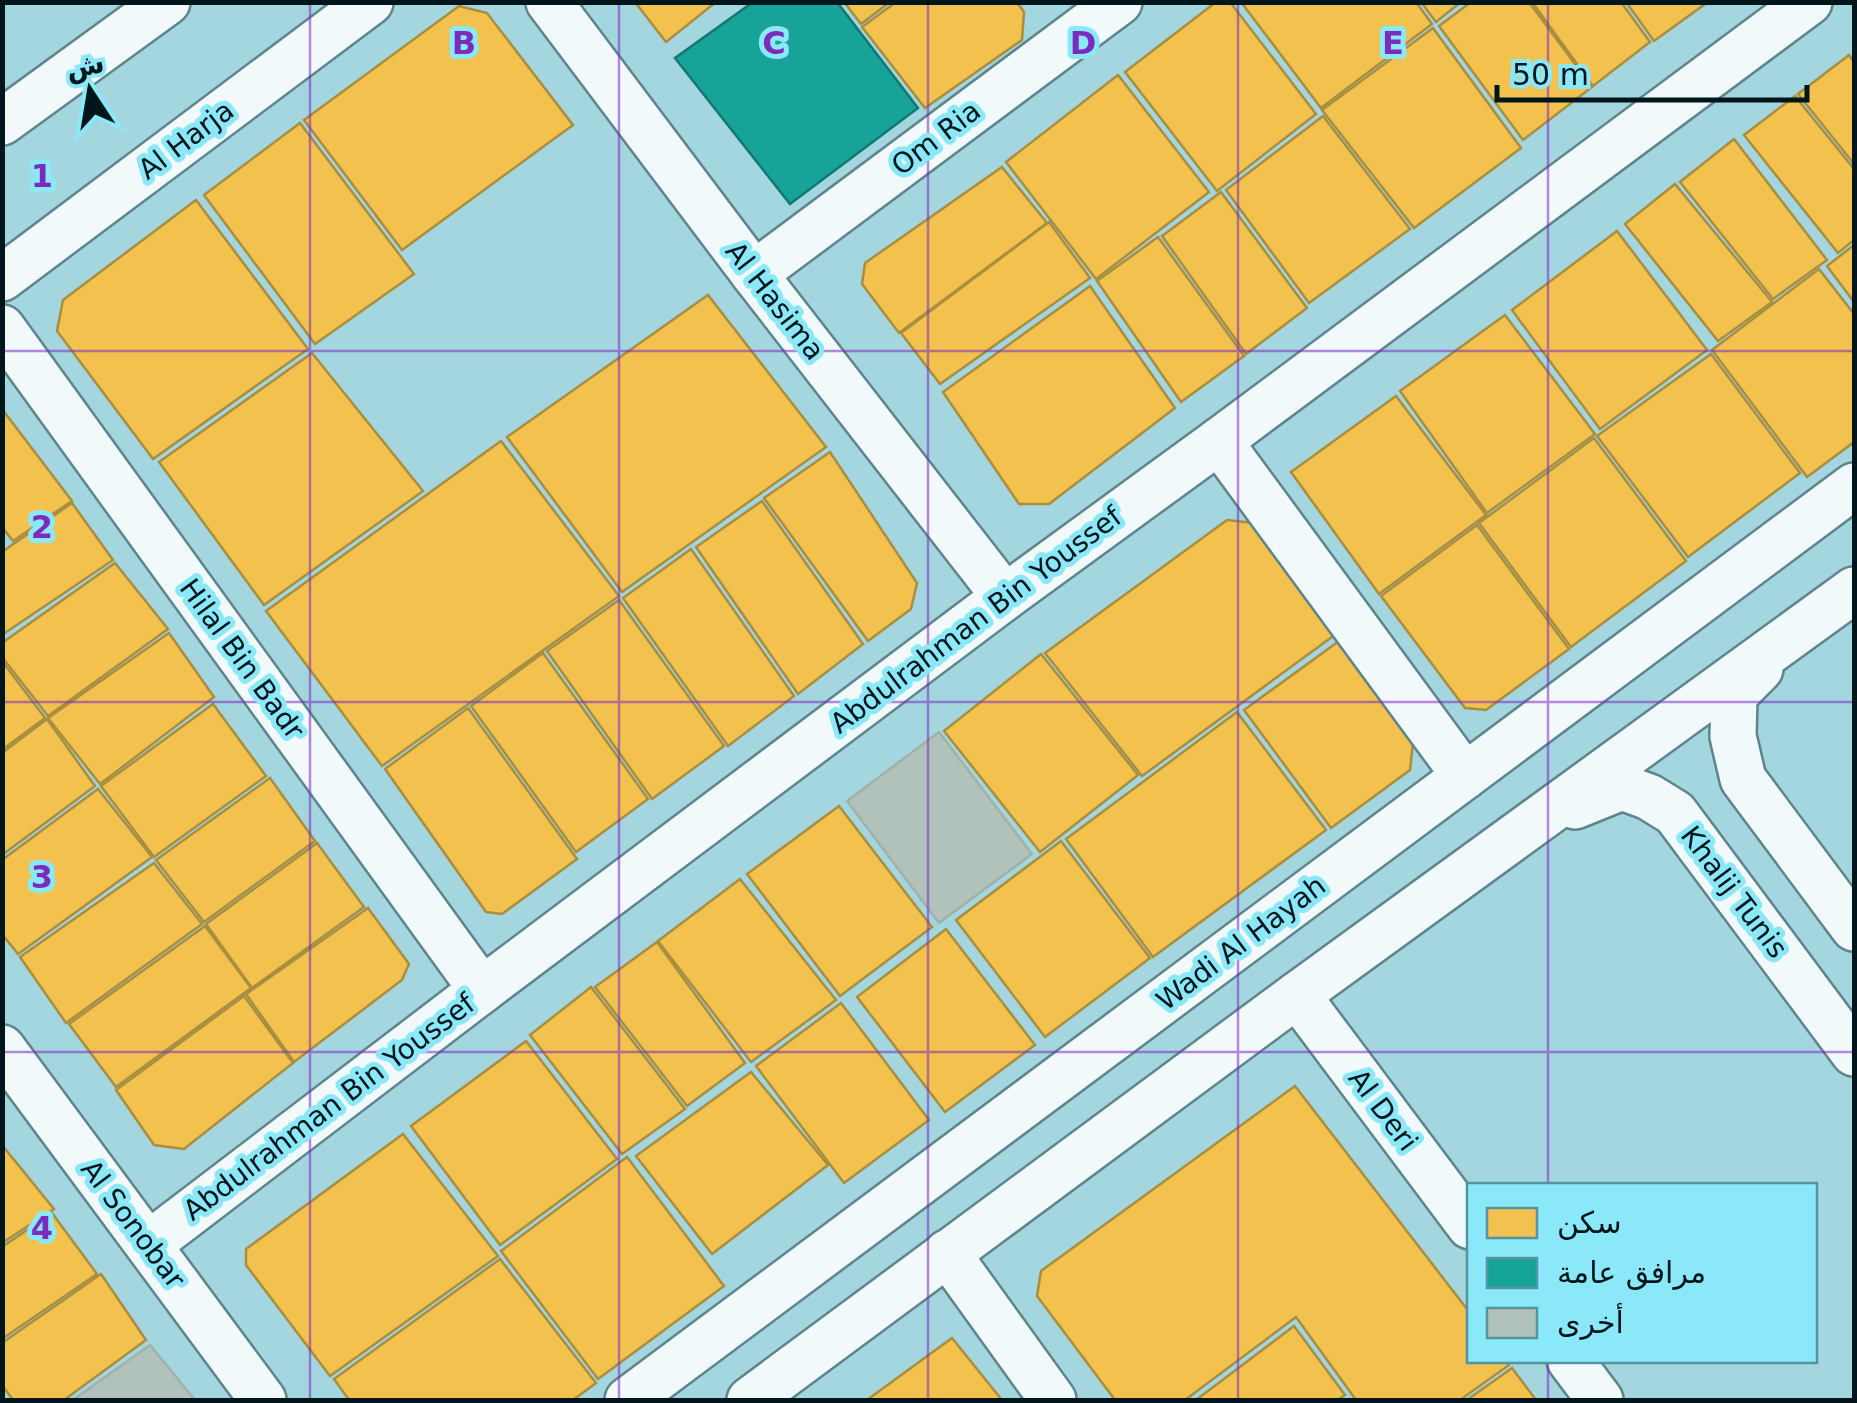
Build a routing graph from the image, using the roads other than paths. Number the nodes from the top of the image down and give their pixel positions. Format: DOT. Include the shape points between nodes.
graph roads {
  1 [pos="166,2"];
  2 [pos="370,2"];
  3 [pos="549,2"];
  4 [pos="1119,2"];
  5 [pos="1808,2"];
  6 [pos="1069,17"];
  7 [pos="2,122"];
  8 [pos="754,274"];
  9 [pos="2,278"];
  10 [pos="2,328"];
  11 [pos="1220,441"];
  12 [pos="1854,486"];
  13 [pos="1854,590"];
  14 [pos="1005,597"];
  15 [pos="1794,636"];
  16 [pos="1465,776"];
  17 [pos="1527,826"];
  18 [pos="1854,928"];
  19 [pos="482,990"];
  20 [pos="1297,995"];
  21 [pos="2,1048"];
  22 [pos="1854,1053"];
  23 [pos="1467,1222"];
  24 [pos="149,1244"];
  25 [pos="947,1253"];
  26 [pos="1572,1363"];
  27 [pos="263,1400"];
  28 [pos="628,1400"];
  29 [pos="750,1400"];
  30 [pos="1053,1400"];
  31 [pos="1600,1400"];
  1 -- 7 [label="street"];
  2 -- 9 [label="street, Al Harja"];
  3 -- 8 [label="street, Al Hasima"];
  4 -- 6 [label="street, Om Ria"];
  5 -- 11 [label="street, Abdulrahman Bin Youssef"];
  6 -- 8 [label="street, Om Ria"];
  8 -- 14 [label="street, Al Hasima"];
  10 -- 19 [label="street, Hilal Bin Badr"];
  11 -- 14 [label="street, Abdulrahman Bin Youssef"];
  11 -- 16 [label="street"];
  12 -- 16 [label="street, Wadi Al Hayah"];
  13 -- 15 [label="street"];
  14 -- 19 [label="street, Abdulrahman Bin Youssef"];
  15 -- 17 [label="street"];
  15 -- 18 [label="street" via="1734,695 1734,736 1743,779"];
  16 -- 28 [label="street, Wadi Al Hayah"];
  17 -- 20 [label="street"];
  17 -- 22 [label="street, Khalij Tunis" via="1622,787 1675,813"];
  19 -- 24 [label="street, Abdulrahman Bin Youssef"];
  20 -- 23 [label="street, Al Deri"];
  20 -- 25 [label="street"];
  21 -- 24 [label="street, Al Sonobar"];
  24 -- 27 [label="street, Al Sonobar"];
  25 -- 29 [label="street"];
  25 -- 30 [label="street"];
  26 -- 31 [label="street"];
}
